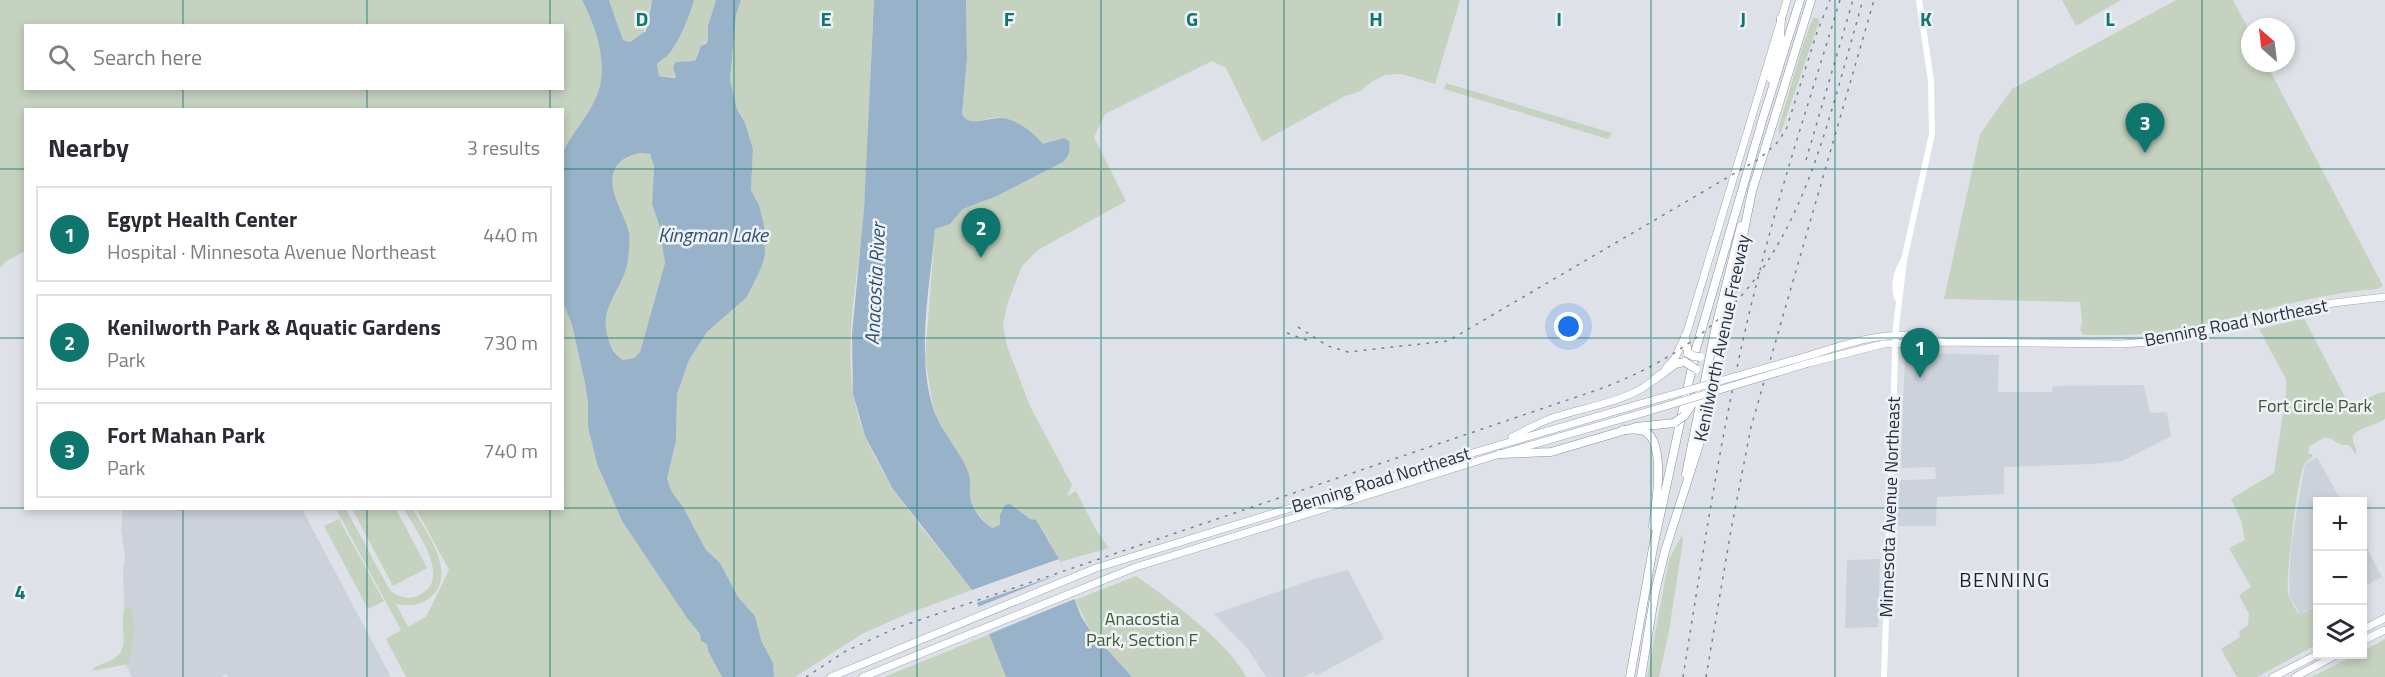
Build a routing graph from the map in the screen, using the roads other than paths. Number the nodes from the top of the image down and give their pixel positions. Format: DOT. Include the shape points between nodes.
graph roads {
  1 [pos="1787,0"];
  2 [pos="1800,0"];
  3 [pos="1811,0"];
  4 [pos="1920,0"];
  5 [pos="1781,18"];
  6 [pos="1763,118"];
  7 [pos="1752,191"];
  8 [pos="2385,297"];
  9 [pos="1896,334"];
  10 [pos="1685,337"];
  11 [pos="1944,342"];
  12 [pos="1896,344"];
  13 [pos="1710,351"];
  14 [pos="1655,380"];
  15 [pos="1702,388"];
  16 [pos="1623,430"];
  17 [pos="1491,447"];
  18 [pos="1500,454"];
  19 [pos="1678,511"];
  20 [pos="1646,585"];
  21 [pos="2385,618"];
  22 [pos="2367,627"];
  23 [pos="2385,630"];
  24 [pos="2367,639"];
  25 [pos="2313,657"];
  26 [pos="2329,659"];
  27 [pos="1630,675"];
  28 [pos="831,677"];
  29 [pos="863,677"];
  30 [pos="1641,677"];
  31 [pos="1884,677"];
  32 [pos="2273,677"];
  33 [pos="2295,677"];
  1 -- 5 [label="main road"];
  2 -- 6 [label="highway, Kenilworth Avenue Freeway"];
  3 -- 7 [label="highway, Kenilworth Avenue Freeway"];
  4 -- 9 [label="main road, Minnesota Avenue Northeast" via="1931,81 1932,134 1896,281"];
  5 -- 6 [label="highway"];
  5 -- 10 [label="main road"];
  6 -- 20 [label="highway, Kenilworth Avenue Freeway" via="1696,349"];
  7 -- 13 [label="highway"];
  7 -- 19 [label="highway, Kenilworth Avenue Freeway" via="1704,429"];
  8 -- 11 [label="main road, Benning Road Northeast" via="2332,303 2159,341"];
  9 -- 11 [label="main road, Benning Road Northeast"];
  9 -- 12 [label="main road, Minnesota Avenue Northeast"];
  9 -- 17 [label="main road, Benning Road Northeast, bridge" via="1868,338"];
  10 -- 13 [label="highway, bridge" via="1688,352 1693,356"];
  10 -- 14 [label="main road" via="1675,358"];
  11 -- 12 [label="main road, Benning Road Northeast"];
  12 -- 18 [label="main road, Benning Road Northeast, bridge" via="1869,346"];
  12 -- 31 [label="main road, Minnesota Avenue Northeast"];
  13 -- 15 [label="highway"];
  14 -- 15 [label="highway, bridge" via="1675,364 1685,362 1696,369"];
  14 -- 17 [label="main road" via="1629,395 1552,418"];
  15 -- 16 [label="highway, bridge" via="1684,416 1674,423"];
  15 -- 19 [label="highway"];
  16 -- 18 [label="highway" via="1551,452"];
  16 -- 20 [label="highway" via="1646,432 1657,448 1656,502"];
  17 -- 28 [label="main road, Benning Road Northeast" via="1096,568"];
  18 -- 29 [label="main road, Benning Road Northeast" via="1142,565"];
  19 -- 30 [label="highway, Kenilworth Avenue Freeway" via="1655,592"];
  20 -- 27 [label="highway, Kenilworth Avenue Freeway"];
  21 -- 22 [label="main road"];
  23 -- 24 [label="main road"];
  25 -- 32 [label="main road"];
  26 -- 33 [label="main road"];
}
